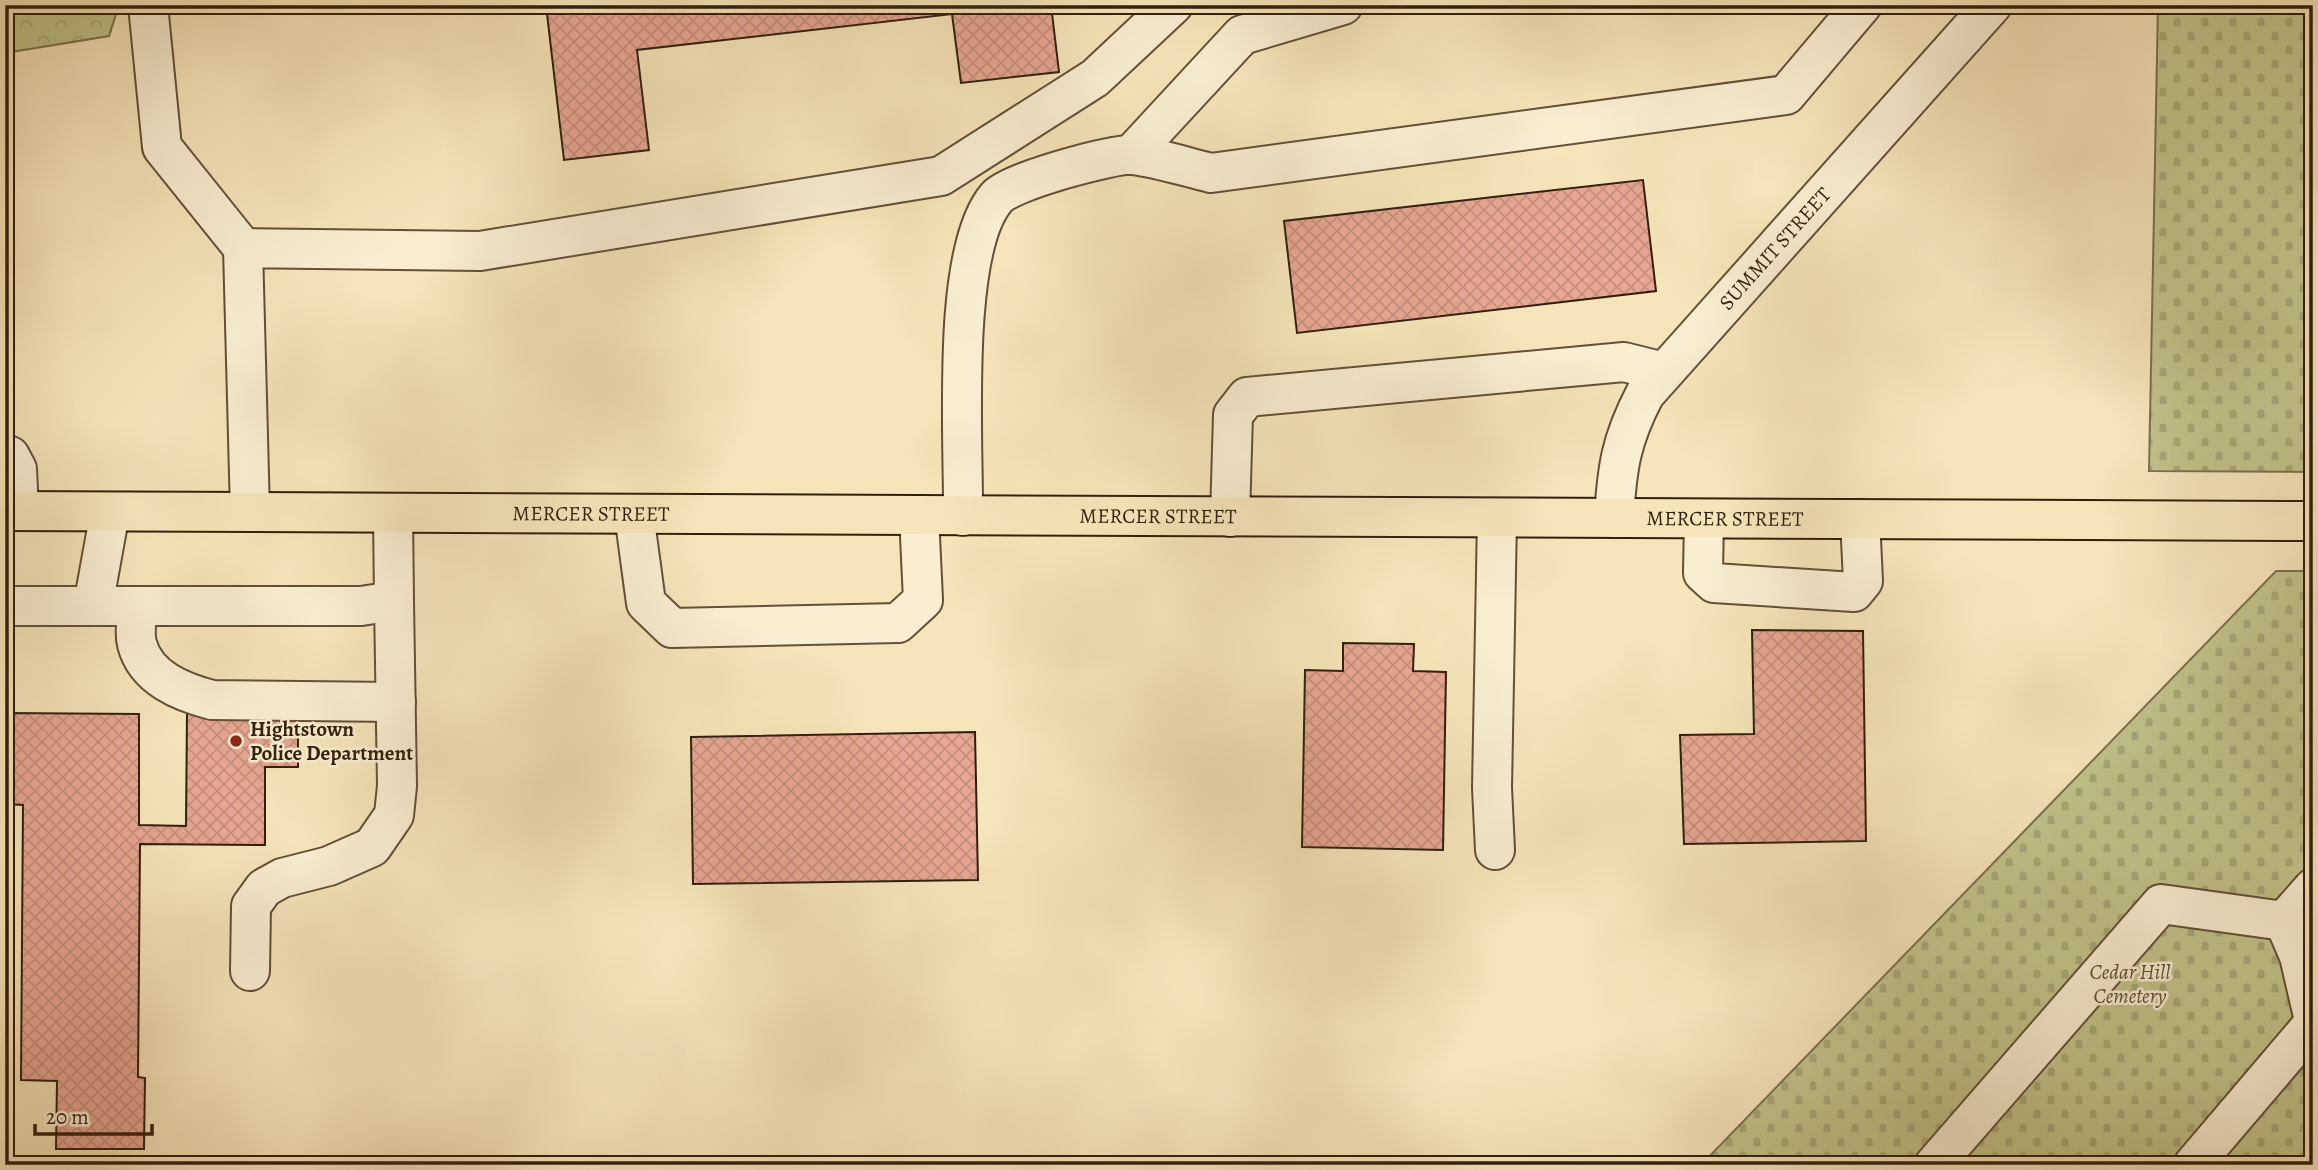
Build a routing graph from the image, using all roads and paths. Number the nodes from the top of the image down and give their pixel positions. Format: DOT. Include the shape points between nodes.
graph roads {
  1 [pos="148,5"];
  2 [pos="1173,5"];
  3 [pos="1343,5"];
  4 [pos="1862,5"];
  5 [pos="1992,5"];
  6 [pos="1131,155"];
  7 [pos="243,248"];
  8 [pos="1664,372"];
  9 [pos="5,454"];
  10 [pos="12,511"];
  11 [pos="110,512"];
  12 [pos="250,512"];
  13 [pos="393,513"];
  14 [pos="634,514"];
  15 [pos="919,515"];
  16 [pos="963,516"];
  17 [pos="1230,517"];
  18 [pos="1497,518"];
  19 [pos="1614,518"];
  20 [pos="1704,519"];
  21 [pos="1860,519"];
  22 [pos="2313,521"];
  23 [pos="394,601"];
  24 [pos="5,606"];
  25 [pos="93,606"];
  26 [pos="138,606"];
  27 [pos="396,702"];
  28 [pos="1495,850"];
  29 [pos="2313,888"];
  30 [pos="2284,921"];
  31 [pos="250,971"];
  32 [pos="2313,1017"];
  33 [pos="2313,1024"];
  34 [pos="1934,1165"];
  35 [pos="2193,1165"];
  1 -- 7 [label="street" via="162,147"];
  2 -- 7 [label="street" via="1095,78 942,176 480,251"];
  3 -- 6 [label="street" via="1242,35"];
  4 -- 6 [label="street" via="1786,95 1211,173"];
  5 -- 8 [label="street, SUMMIT STREET"];
  6 -- 16 [label="street" via="1052,172 998,195 978,230 964,299"];
  7 -- 12 [label="street"];
  8 -- 17 [label="street" via="1624,362 1247,397 1233,415"];
  8 -- 19 [label="street, SUMMIT STREET" via="1645,394 1627,429 1617,467"];
  9 -- 10 [label="street" via="17,469"];
  10 -- 11 [label="main road, MERCER STREET"];
  11 -- 12 [label="main road, MERCER STREET"];
  11 -- 25 [label="street"];
  12 -- 13 [label="main road, MERCER STREET"];
  13 -- 14 [label="main road, MERCER STREET"];
  13 -- 23 [label="street"];
  14 -- 15 [label="main road, MERCER STREET"];
  14 -- 15 [label="street" via="646,603 672,628 898,623 923,600"];
  15 -- 16 [label="main road, MERCER STREET"];
  16 -- 17 [label="main road, MERCER STREET"];
  17 -- 18 [label="main road, MERCER STREET"];
  18 -- 19 [label="main road, MERCER STREET"];
  18 -- 28 [label="street"];
  19 -- 20 [label="main road, MERCER STREET"];
  20 -- 21 [label="main road, MERCER STREET"];
  20 -- 21 [label="street" via="1703,573 1714,583 1854,592 1863,581"];
  21 -- 22 [label="main road, MERCER STREET"];
  23 -- 26 [label="street" via="361,606"];
  23 -- 27 [label="street"];
  24 -- 25 [label="street"];
  25 -- 26 [label="street"];
  26 -- 27 [label="street" via="136,642 145,663 185,693 212,700"];
  27 -- 31 [label="street" via="394,816 372,847 264,888 251,906"];
  29 -- 30 [label="street"];
  30 -- 32 [label="street" via="2299,956"];
  30 -- 34 [label="street" via="2161,904"];
  33 -- 35 [label="street"];
}
